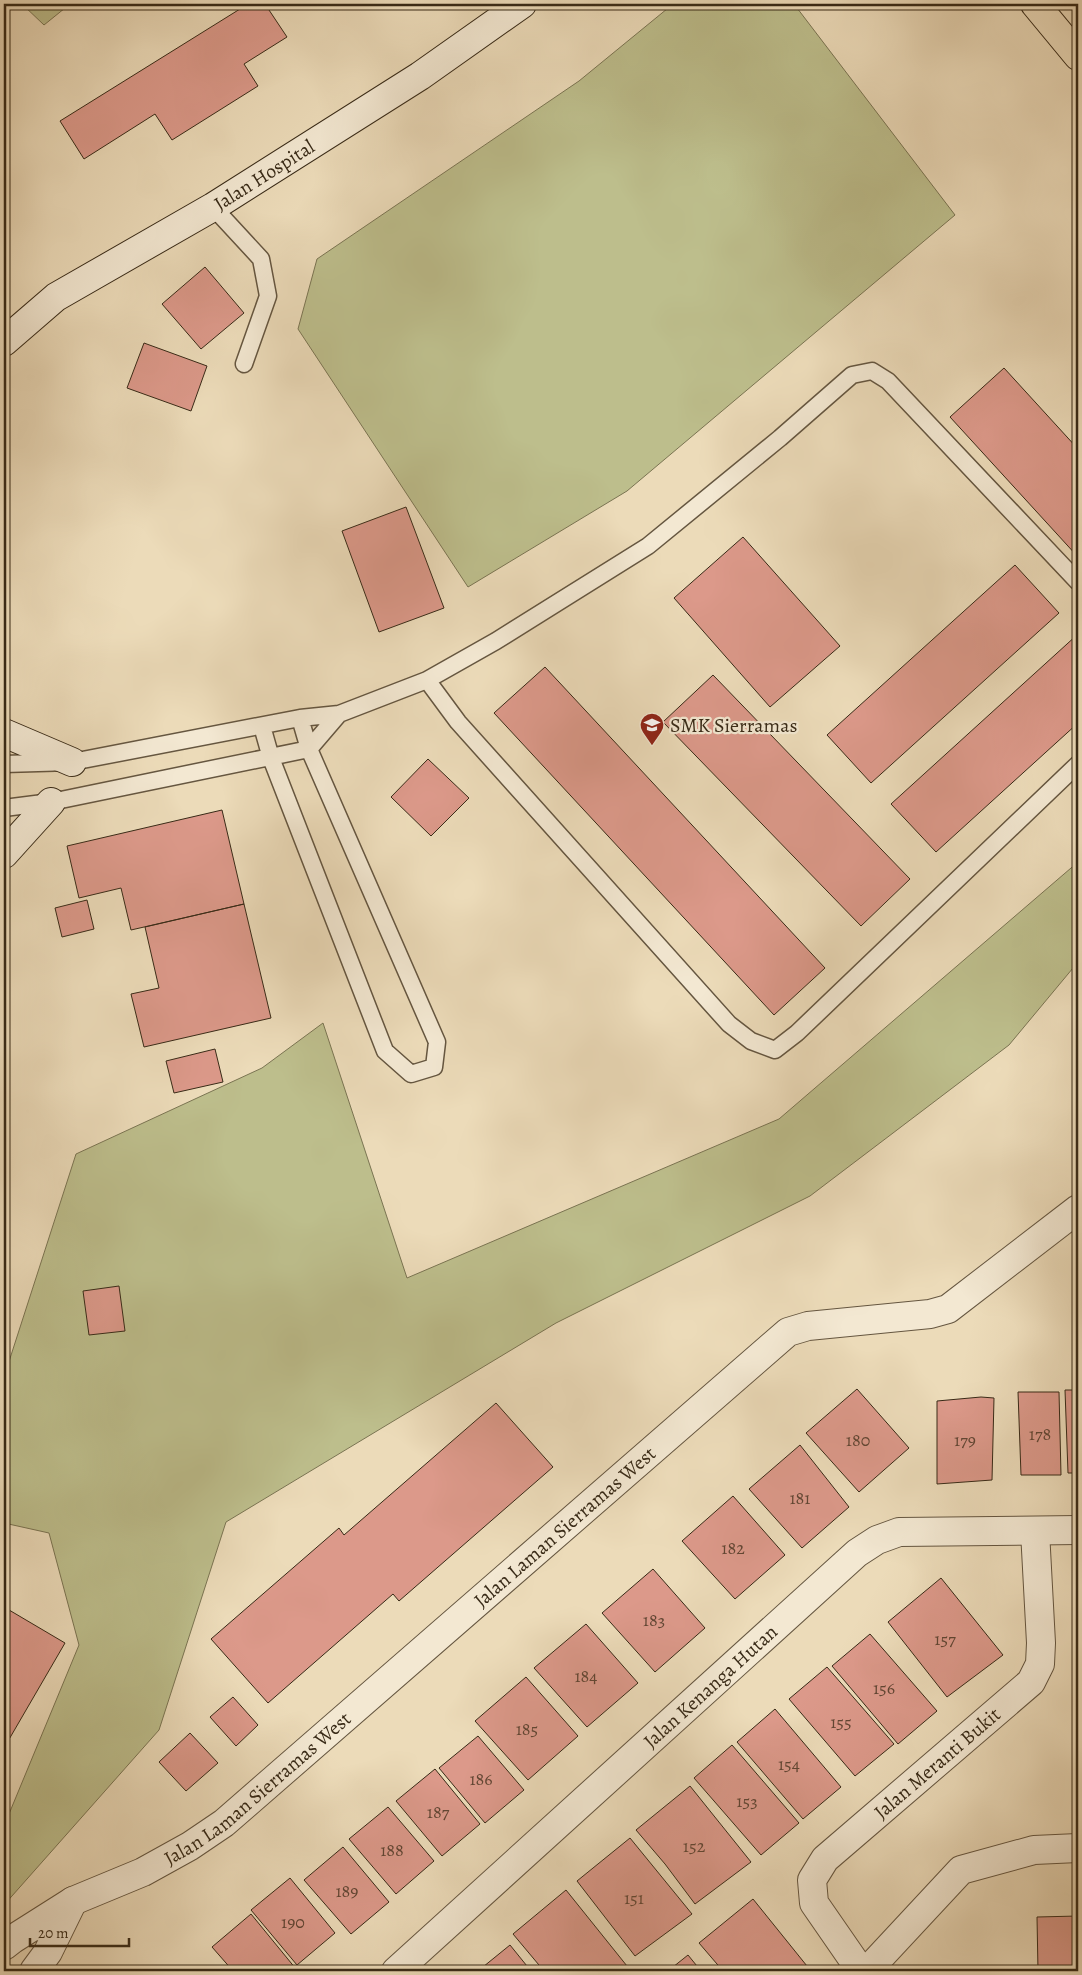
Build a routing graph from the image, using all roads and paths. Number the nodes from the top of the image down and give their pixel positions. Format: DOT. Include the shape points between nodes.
graph roads {
  1 [pos="522,4"];
  2 [pos="1036,4"];
  3 [pos="1078,56"];
  4 [pos="213,207"];
  5 [pos="4,342"];
  6 [pos="244,364"];
  7 [pos="1078,582"];
  8 [pos="426,680"];
  9 [pos="339,714"];
  10 [pos="300,718"];
  11 [pos="262,726"];
  12 [pos="4,733"];
  13 [pos="308,749"];
  14 [pos="271,758"];
  15 [pos="72,762"];
  16 [pos="4,764"];
  17 [pos="1078,764"];
  18 [pos="51,802"];
  19 [pos="4,808"];
  20 [pos="4,854"];
  21 [pos="1078,1210"];
  22 [pos="1078,1530"];
  23 [pos="1035,1531"];
  24 [pos="1078,1848"];
  25 [pos="73,1901"];
  26 [pos="4,1946"];
  27 [pos="34,1971"];
  28 [pos="396,1971"];
  29 [pos="861,1971"];
  30 [pos="867,1971"];
  1 -- 4 [label="street, Jalan Hospital" via="420,76"];
  2 -- 3 [label="highway"];
  4 -- 5 [label="street, Jalan Hospital" via="56,297"];
  4 -- 6 [label="lane" via="261,259 268,296"];
  7 -- 8 [label="lane" via="888,381 872,371 852,375 648,546 496,641"];
  8 -- 9 [label="lane"];
  8 -- 17 [label="lane" via="458,722 729,1024 751,1041 775,1050 797,1033"];
  9 -- 10 [label="lane"];
  9 -- 13 [label="lane"];
  10 -- 11 [label="lane"];
  10 -- 13 [label="lane"];
  11 -- 14 [label="lane"];
  11 -- 15 [label="lane"];
  12 -- 15 [label="street"];
  13 -- 14 [label="lane"];
  13 -- 14 [label="lane" via="437,1042 434,1067 412,1074 385,1052"];
  14 -- 18 [label="lane"];
  15 -- 16 [label="lane"];
  18 -- 19 [label="lane"];
  18 -- 20 [label="street"];
  21 -- 25 [label="street, Jalan Laman Sierramas West" via="948,1309 930,1314 808,1326 788,1332 224,1823 143,1872"];
  22 -- 23 [label="street, Jalan Kenanga Hutan"];
  23 -- 28 [label="street, Jalan Kenanga Hutan" via="898,1532 857,1553"];
  23 -- 29 [label="street, Jalan Meranti Bukit" via="1041,1643 1040,1664 1031,1682 825,1860 812,1880 814,1903"];
  24 -- 30 [label="street" via="1034,1850 961,1870"];
  25 -- 26 [label="street, Jalan Laman Sierramas West"];
  25 -- 27 [label="street" via="48,1952"];
}
